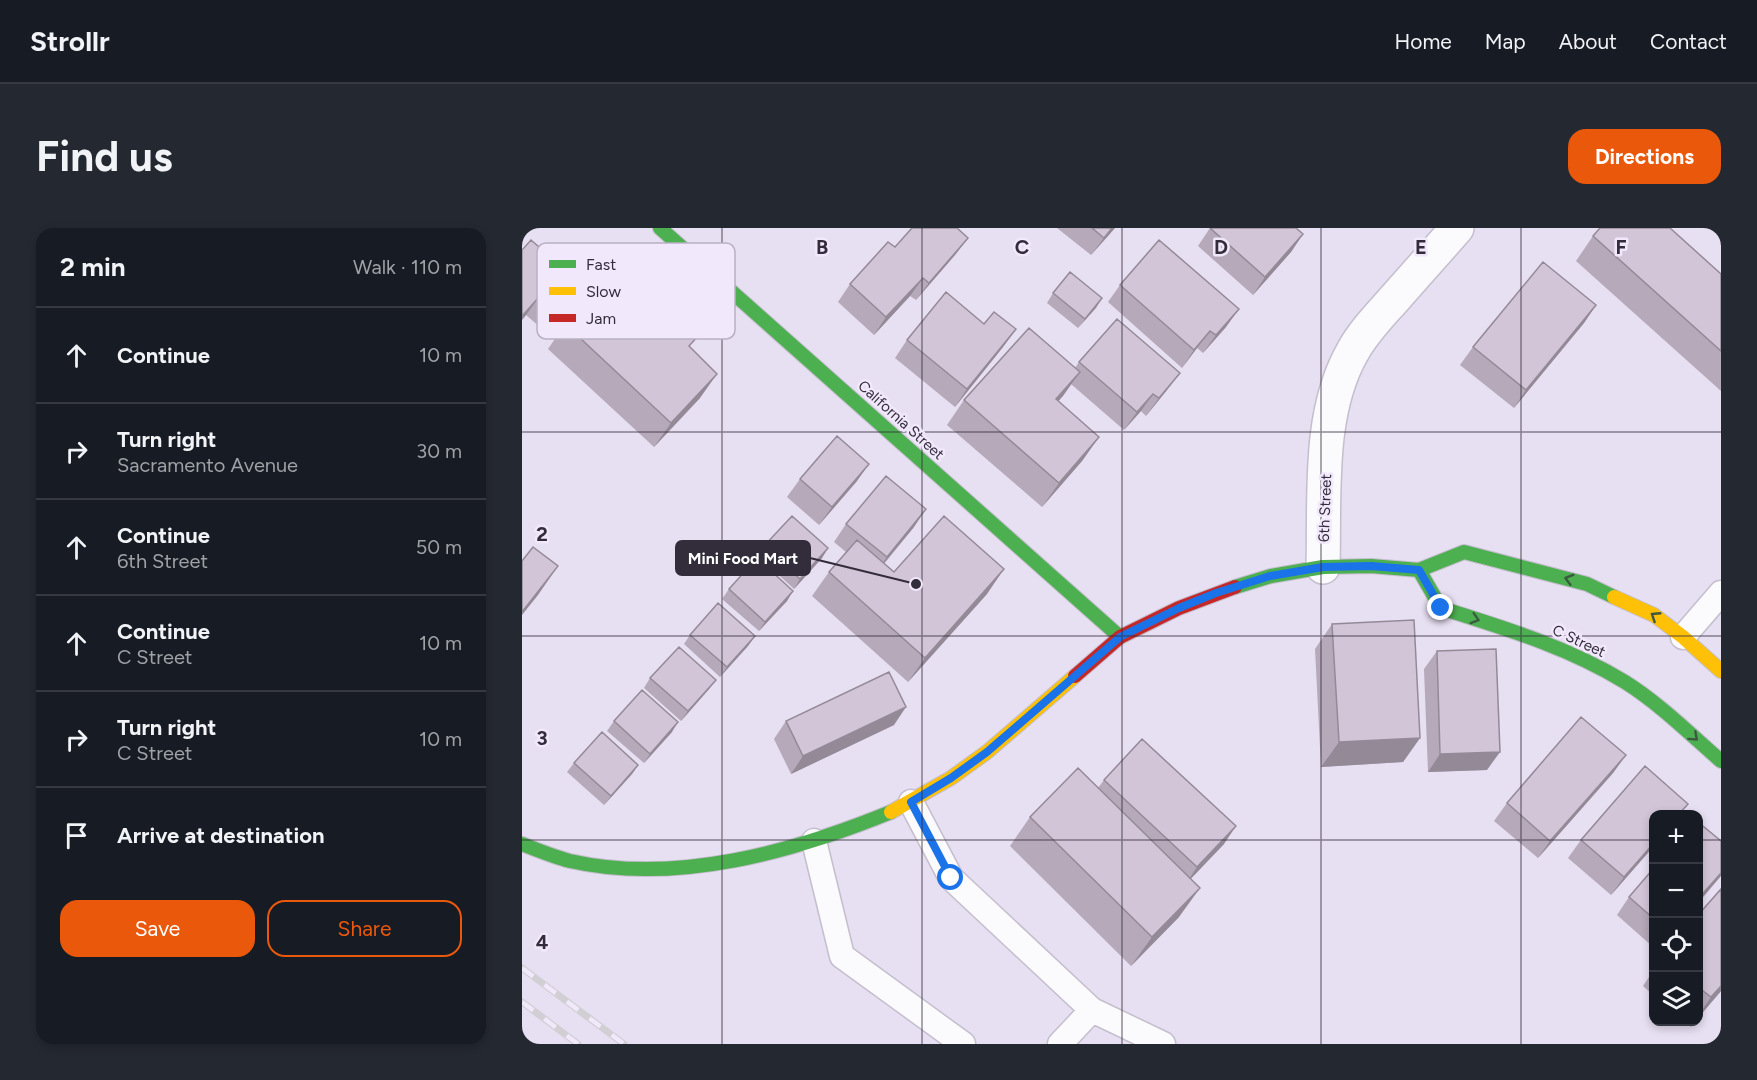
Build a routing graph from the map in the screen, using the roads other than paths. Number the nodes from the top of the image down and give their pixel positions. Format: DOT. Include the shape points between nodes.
graph roads {
  1 [pos="660,228"];
  2 [pos="1457,228"];
  3 [pos="677,243"];
  4 [pos="735,295"];
  5 [pos="1323,567"];
  6 [pos="1419,570"];
  7 [pos="1721,593"];
  8 [pos="1120,637"];
  9 [pos="1683,637"];
  10 [pos="1721,671"];
  11 [pos="1721,761"];
  12 [pos="911,802"];
  13 [pos="814,841"];
  14 [pos="522,844"];
  15 [pos="1092,1010"];
  16 [pos="963,1044"];
  17 [pos="1060,1044"];
  18 [pos="1163,1044"];
  1 -- 3 [label="main road, California Street"];
  2 -- 5 [label="street, 6th Street" via="1375,320 1353,351 1338,383 1326,452"];
  4 -- 8 [label="main road, California Street"];
  5 -- 6 [label="main road"];
  5 -- 8 [label="main road" via="1270,576 1216,593"];
  9 -- 6 [label="main road, one-way" via="1654,615 1624,600 1538,570 1464,552"];
  6 -- 11 [label="main road, C Street, one-way" via="1441,608 1523,634 1624,682 1667,713"];
  7 -- 9 [label="lane"];
  8 -- 12 [label="main road" via="987,752"];
  9 -- 10 [label="main road"];
  12 -- 13 [label="main road"];
  12 -- 15 [label="lane" via="951,878"];
  13 -- 14 [label="main road" via="704,866 631,869 569,861"];
  13 -- 16 [label="lane" via="842,956"];
  15 -- 17 [label="lane"];
  15 -- 18 [label="lane"];
}
